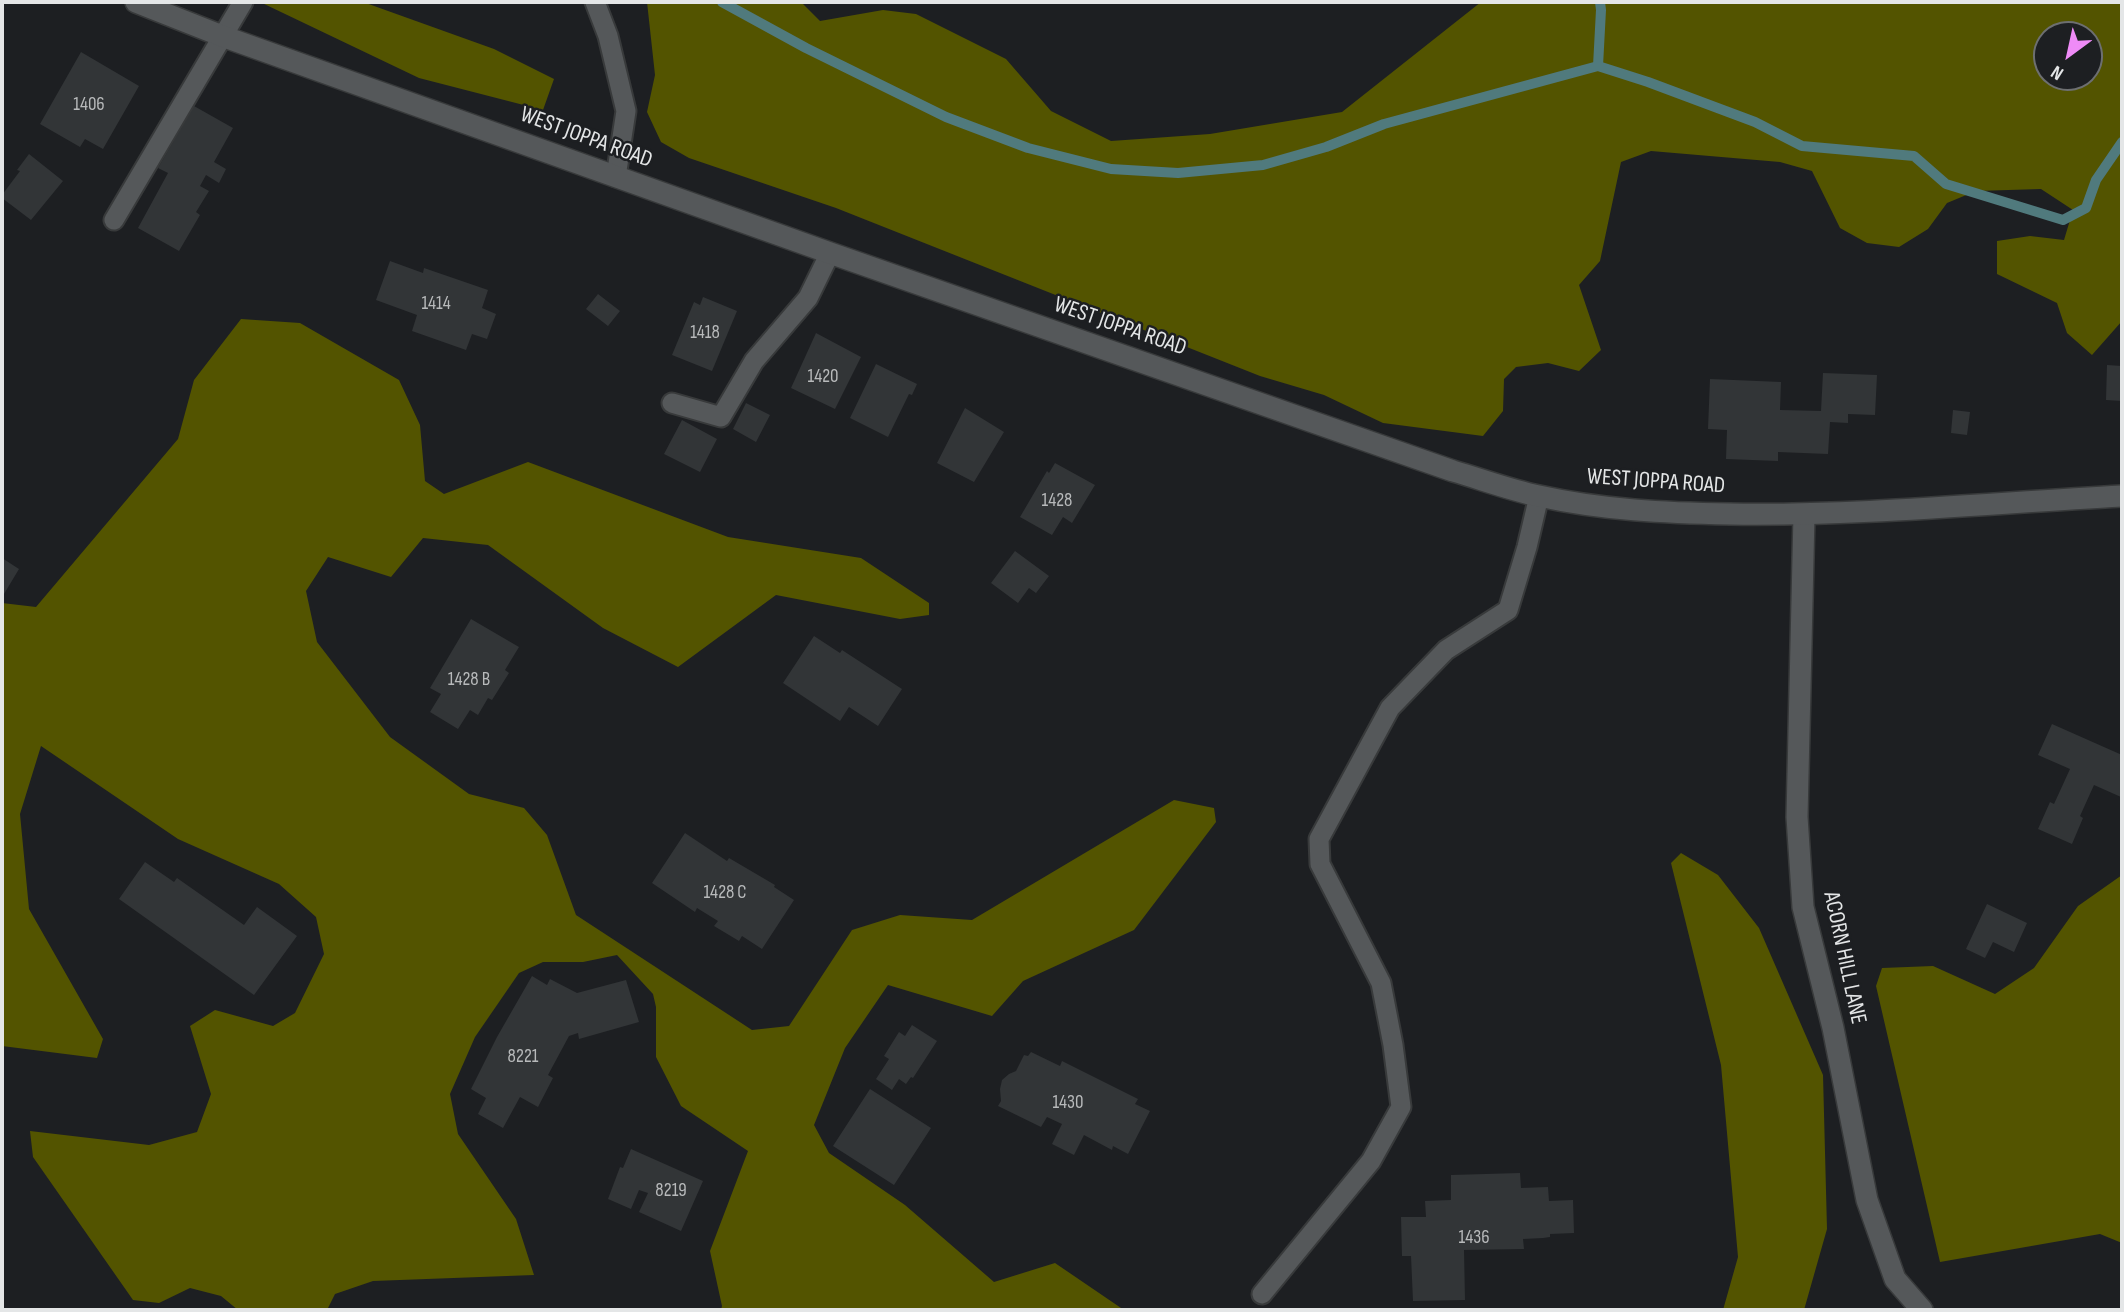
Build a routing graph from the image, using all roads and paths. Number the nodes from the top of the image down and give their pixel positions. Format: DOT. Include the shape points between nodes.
graph roads {
  1 [pos="136,2"];
  2 [pos="243,2"];
  3 [pos="595,2"];
  4 [pos="222,36"];
  5 [pos="616,177"];
  6 [pos="114,220"];
  7 [pos="830,253"];
  8 [pos="672,403"];
  9 [pos="1539,496"];
  10 [pos="2122,496"];
  11 [pos="1804,515"];
  12 [pos="1262,1294"];
  13 [pos="1922,1310"];
  1 -- 4 [label="street, WEST JOPPA ROAD"];
  2 -- 4 [label="lane"];
  3 -- 5 [label="lane" via="626,111"];
  4 -- 5 [label="street, WEST JOPPA ROAD"];
  4 -- 6 [label="lane"];
  5 -- 7 [label="street, WEST JOPPA ROAD"];
  7 -- 8 [label="lane" via="808,298 754,361 721,417"];
  7 -- 9 [label="street, WEST JOPPA ROAD" via="1453,471"];
  9 -- 11 [label="street, WEST JOPPA ROAD" via="1660,513"];
  9 -- 12 [label="lane" via="1508,610 1446,650 1390,708 1319,839 1320,864 1381,983 1401,1107 1371,1161"];
  10 -- 11 [label="street, WEST JOPPA ROAD"];
  11 -- 13 [label="street, ACORN HILL LANE" via="1797,817 1803,907 1867,1200 1895,1279"];
}
